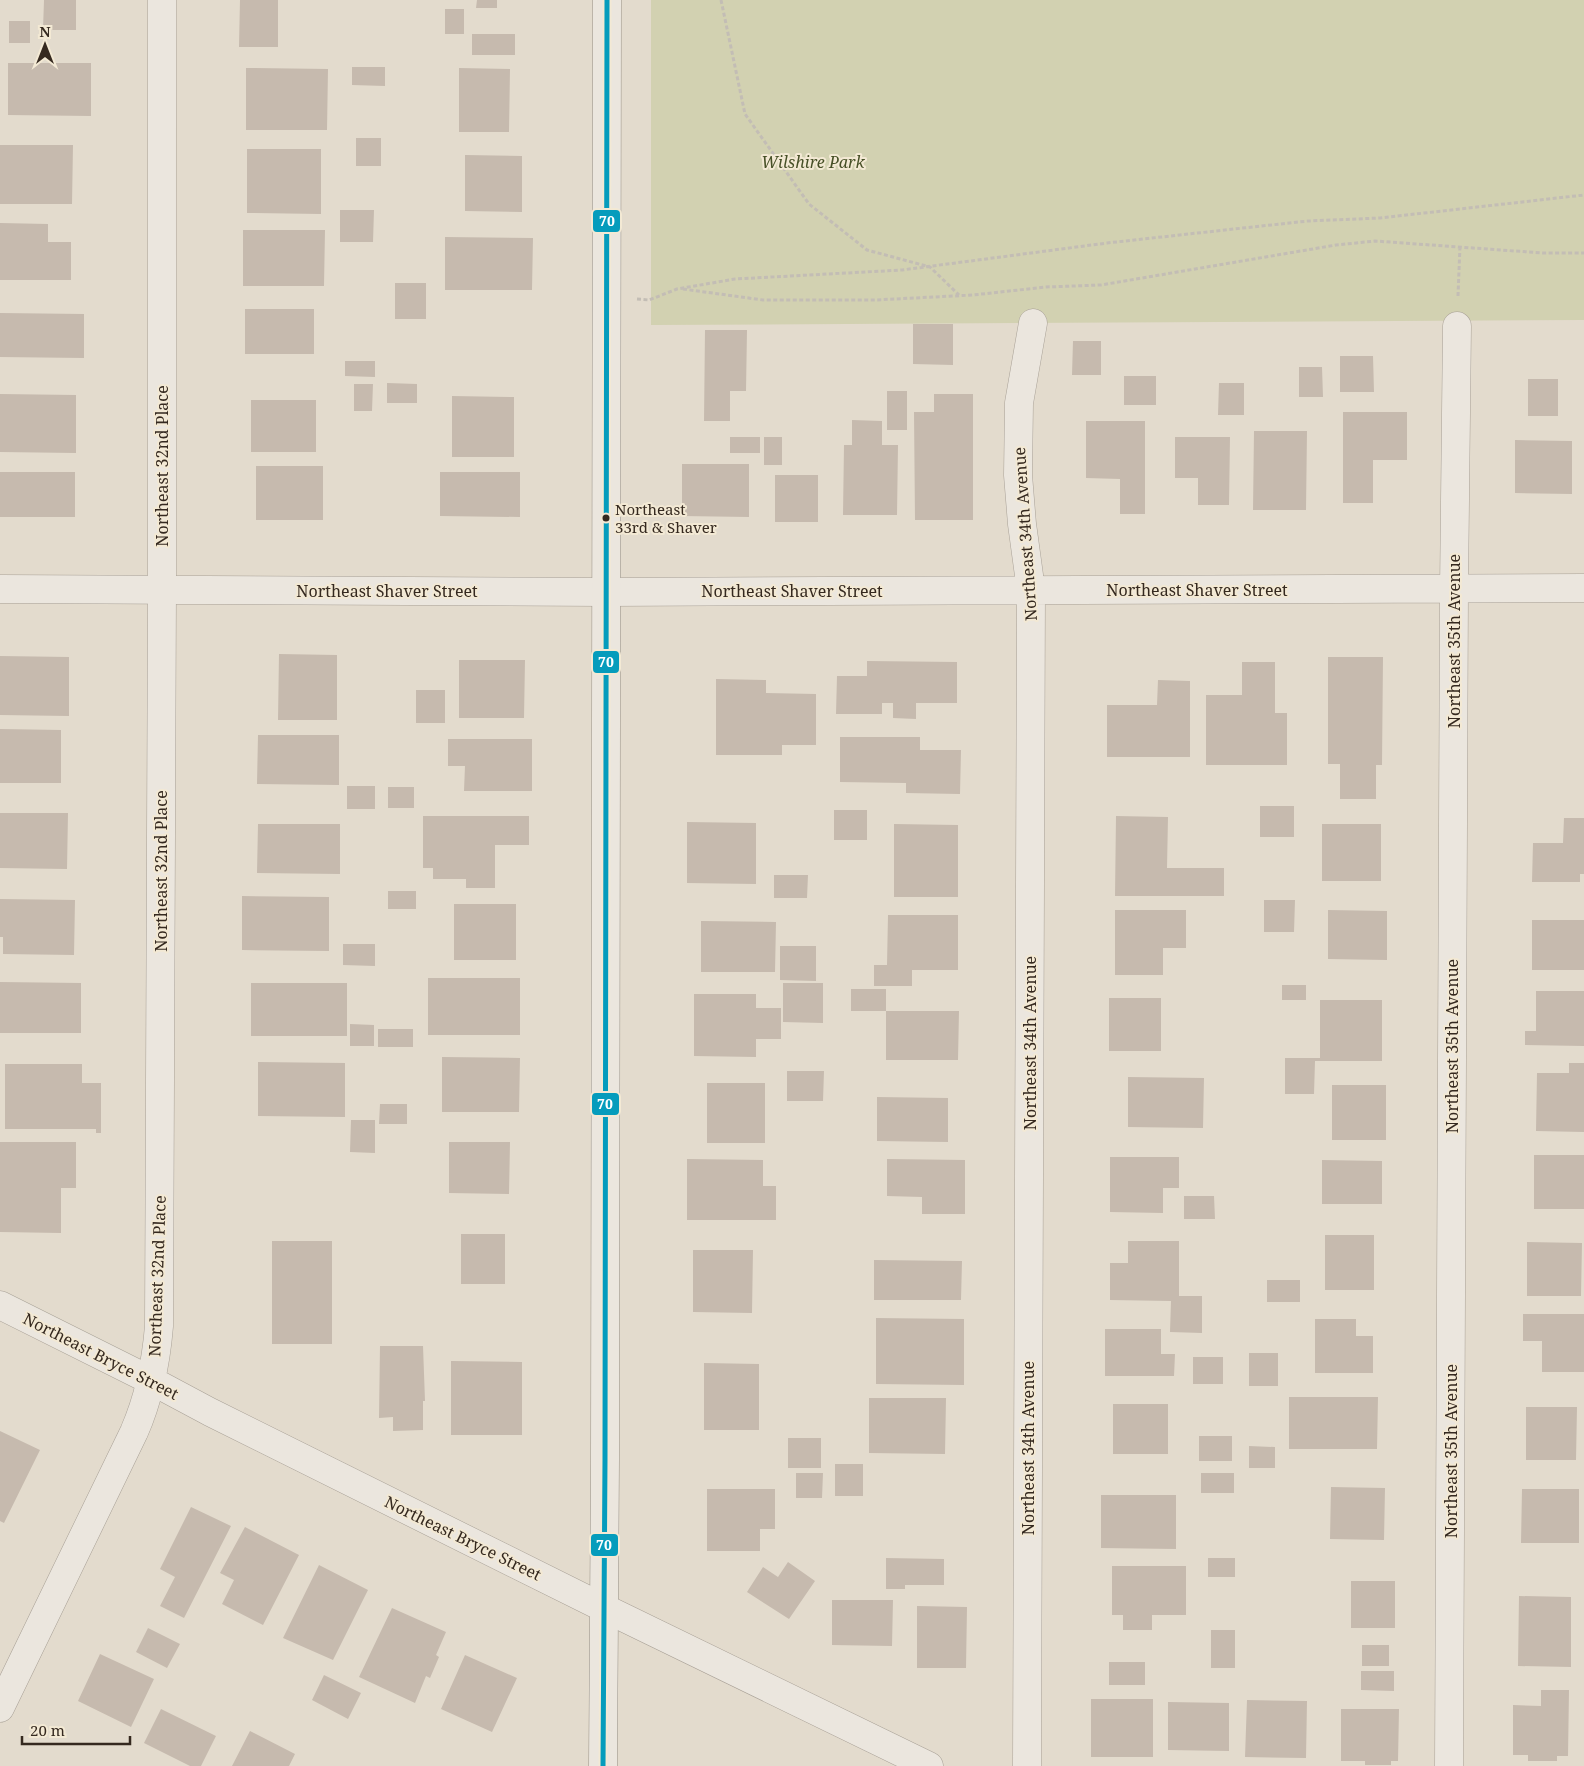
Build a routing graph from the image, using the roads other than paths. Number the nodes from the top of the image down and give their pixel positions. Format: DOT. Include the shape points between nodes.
graph roads {
  1 [pos="162,0"];
  2 [pos="607,0"];
  3 [pos="1033,322"];
  4 [pos="1457,326"];
  5 [pos="1584,588"];
  6 [pos="0,589"];
  7 [pos="1454,589"];
  8 [pos="162,590"];
  9 [pos="1032,590"];
  10 [pos="606,592"];
  11 [pos="0,1305"];
  12 [pos="152,1380"];
  13 [pos="604,1608"];
  14 [pos="0,1708"];
  15 [pos="603,1766"];
  16 [pos="929,1766"];
  17 [pos="1027,1766"];
  18 [pos="1449,1766"];
  1 -- 8 [label="street, Northeast 32nd Place"];
  2 -- 10 [label="street"];
  3 -- 9 [label="street, Northeast 34th Avenue" via="1018,403 1022,524"];
  4 -- 7 [label="street, Northeast 35th Avenue"];
  5 -- 7 [label="street, Northeast Shaver Street"];
  6 -- 8 [label="street, Northeast Shaver Street"];
  7 -- 9 [label="street, Northeast Shaver Street"];
  7 -- 18 [label="street, Northeast 35th Avenue"];
  8 -- 10 [label="street, Northeast Shaver Street"];
  8 -- 12 [label="street, Northeast 32nd Place" via="159,1326"];
  9 -- 10 [label="street, Northeast Shaver Street"];
  9 -- 17 [label="street, Northeast 34th Avenue"];
  10 -- 13 [label="street"];
  11 -- 12 [label="street, Northeast Bryce Street"];
  12 -- 13 [label="street, Northeast Bryce Street"];
  12 -- 14 [label="street, Northeast 32nd Place" via="134,1432"];
  13 -- 15 [label="street"];
  13 -- 16 [label="street, Northeast Bryce Street"];
}
